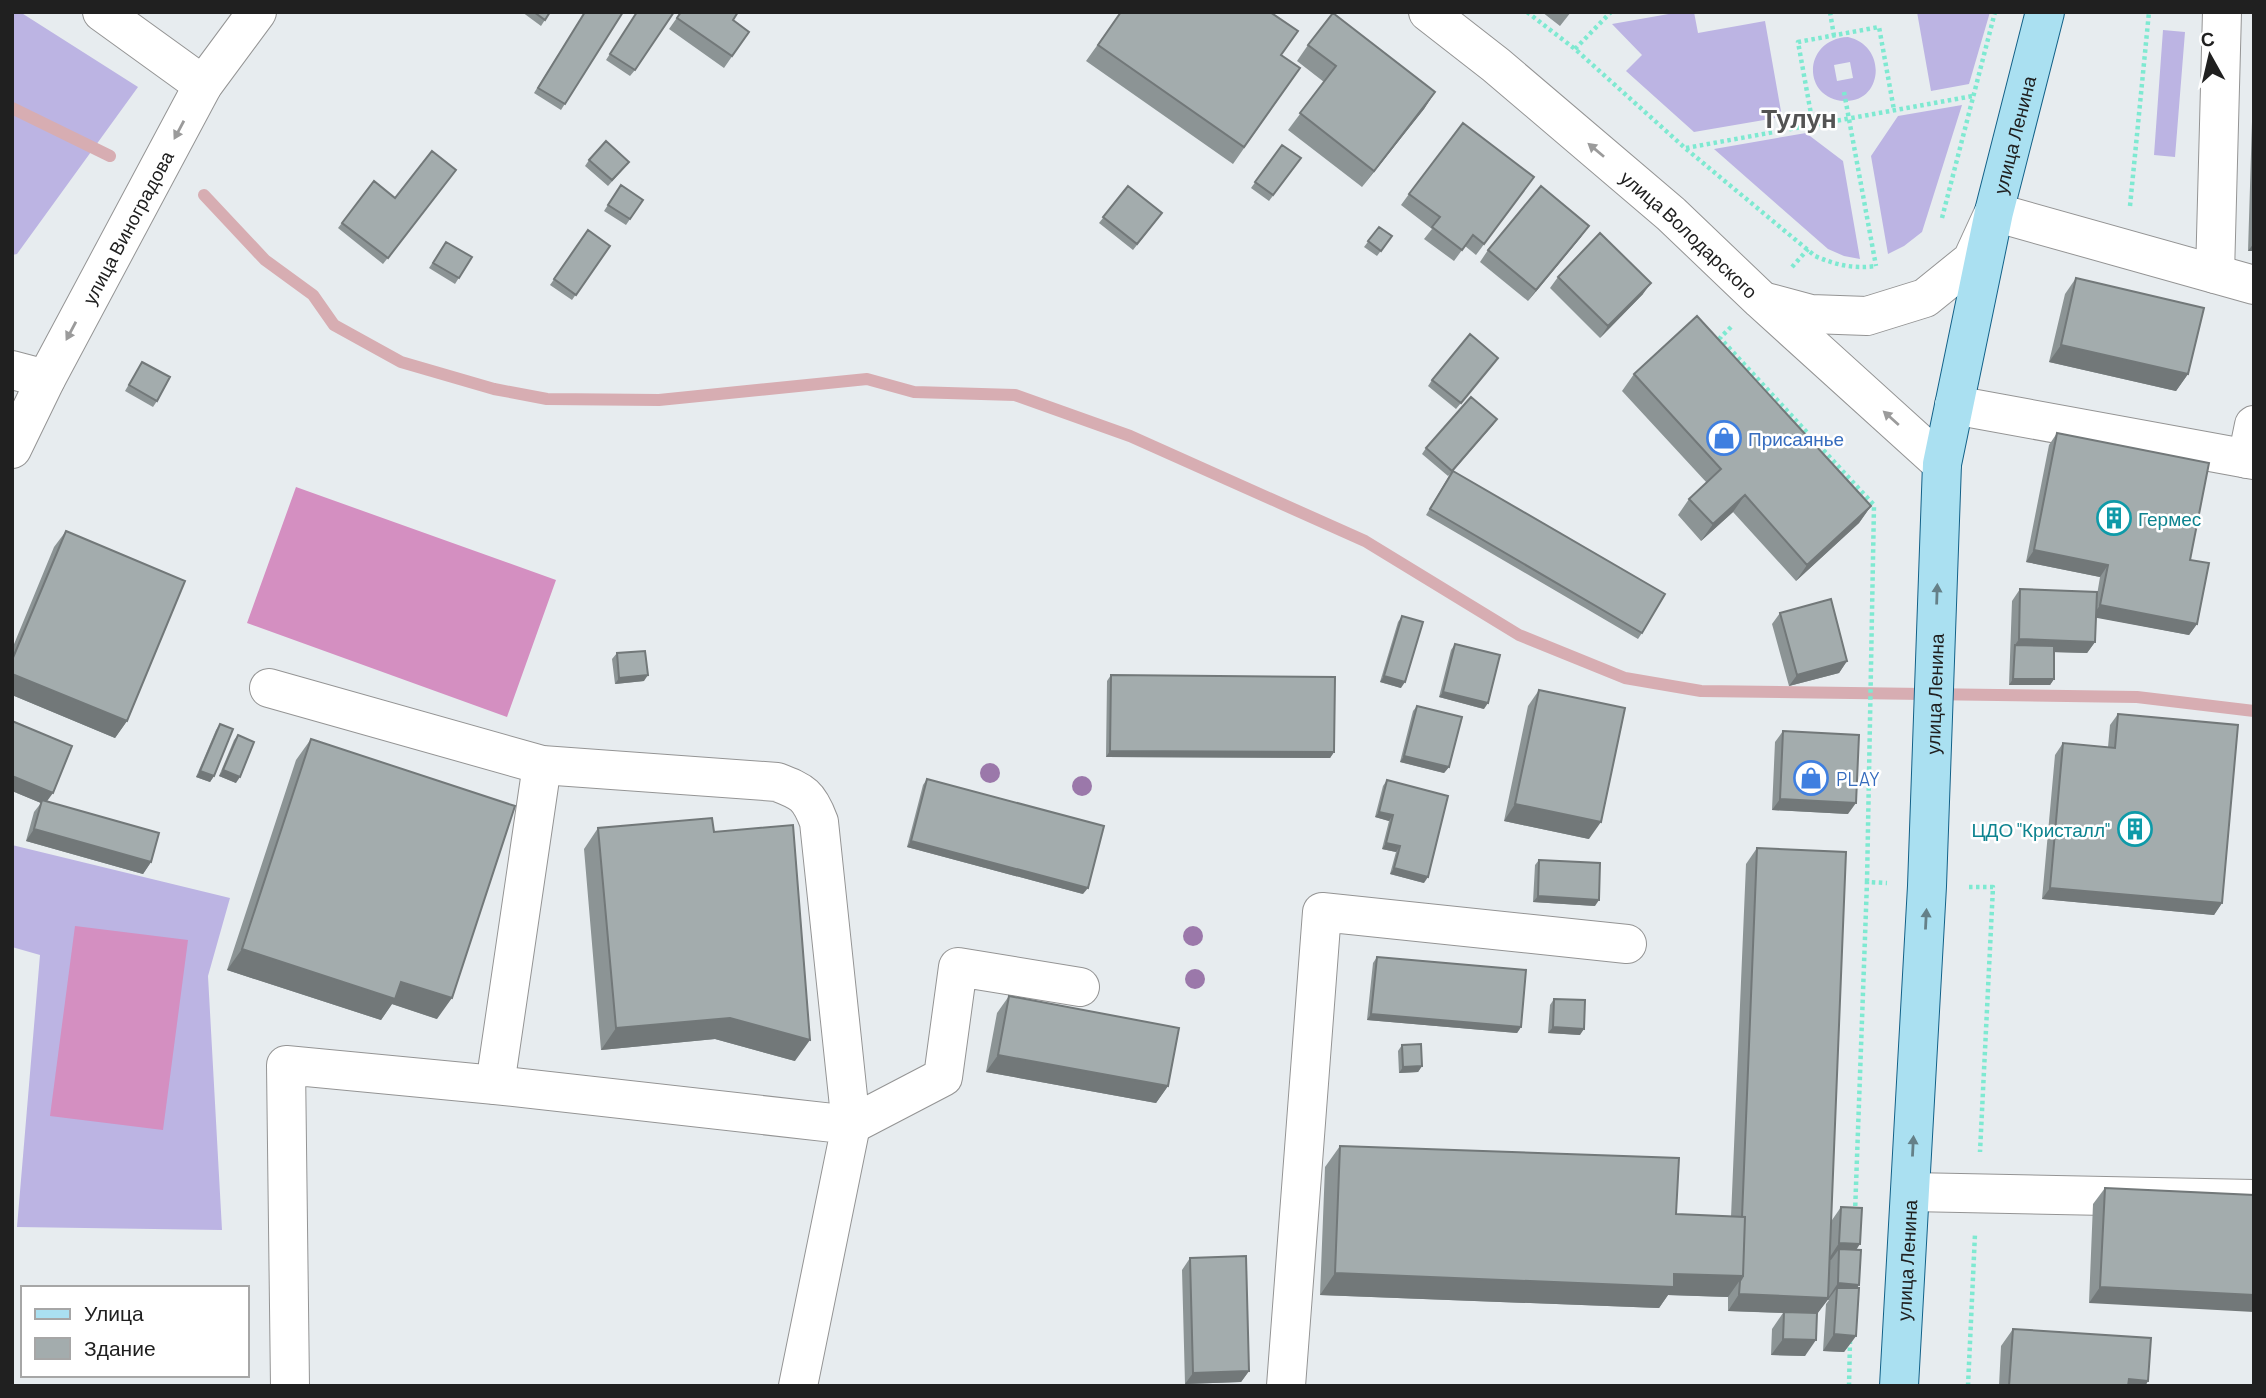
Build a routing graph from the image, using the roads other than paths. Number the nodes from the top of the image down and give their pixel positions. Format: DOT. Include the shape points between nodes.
graph roads {
  1 [pos="102,12"];
  2 [pos="257,12"];
  3 [pos="1428,12"];
  4 [pos="2045,12"];
  5 [pos="2222,12"];
  6 [pos="203,85"];
  7 [pos="1994,212"];
  8 [pos="2215,274"];
  9 [pos="2254,285"];
  10 [pos="1760,300"];
  11 [pos="29,375"];
  12 [pos="1954,405"];
  13 [pos="2252,448"];
  14 [pos="12,449"];
  15 [pos="1942,464"];
  16 [pos="269,688"];
  17 [pos="542,765"];
  18 [pos="1627,944"];
  19 [pos="1080,987"];
  20 [pos="495,1085"];
  21 [pos="851,1125"];
  22 [pos="1911,1192"];
  23 [pos="2254,1199"];
  24 [pos="290,1386"];
  25 [pos="798,1386"];
  26 [pos="1286,1386"];
  27 [pos="1899,1386"];
  1 -- 6 [label="street"];
  2 -- 6 [label="street, улица Виноградова"];
  10 -- 3 [label="street, улица Володарского, one-way" via="1671,214"];
  4 -- 7 [label="main road, улица Ленина"];
  5 -- 8 [label="street"];
  6 -- 11 [label="street, улица Виноградова, one-way"];
  7 -- 8 [label="street"];
  7 -- 10 [label="street" via="1972,260 1926,298 1867,316 1811,314"];
  7 -- 12 [label="main road, улица Ленина"];
  8 -- 9 [label="street"];
  15 -- 10 [label="street, улица Володарского, one-way"];
  11 -- 14 [label="street, улица Виноградова"];
  12 -- 13 [label="street"];
  12 -- 15 [label="main road, улица Ленина"];
  22 -- 15 [label="main road, улица Ленина, one-way"];
  16 -- 17 [label="street"];
  17 -- 20 [label="street"];
  17 -- 21 [label="street" via="777,782 803,792 819,822"];
  18 -- 26 [label="street" via="1322,912"];
  19 -- 21 [label="street" via="958,967 943,1077"];
  20 -- 21 [label="street"];
  20 -- 24 [label="street" via="286,1065"];
  21 -- 25 [label="street"];
  22 -- 23 [label="street"];
  22 -- 27 [label="main road, улица Ленина"];
}
